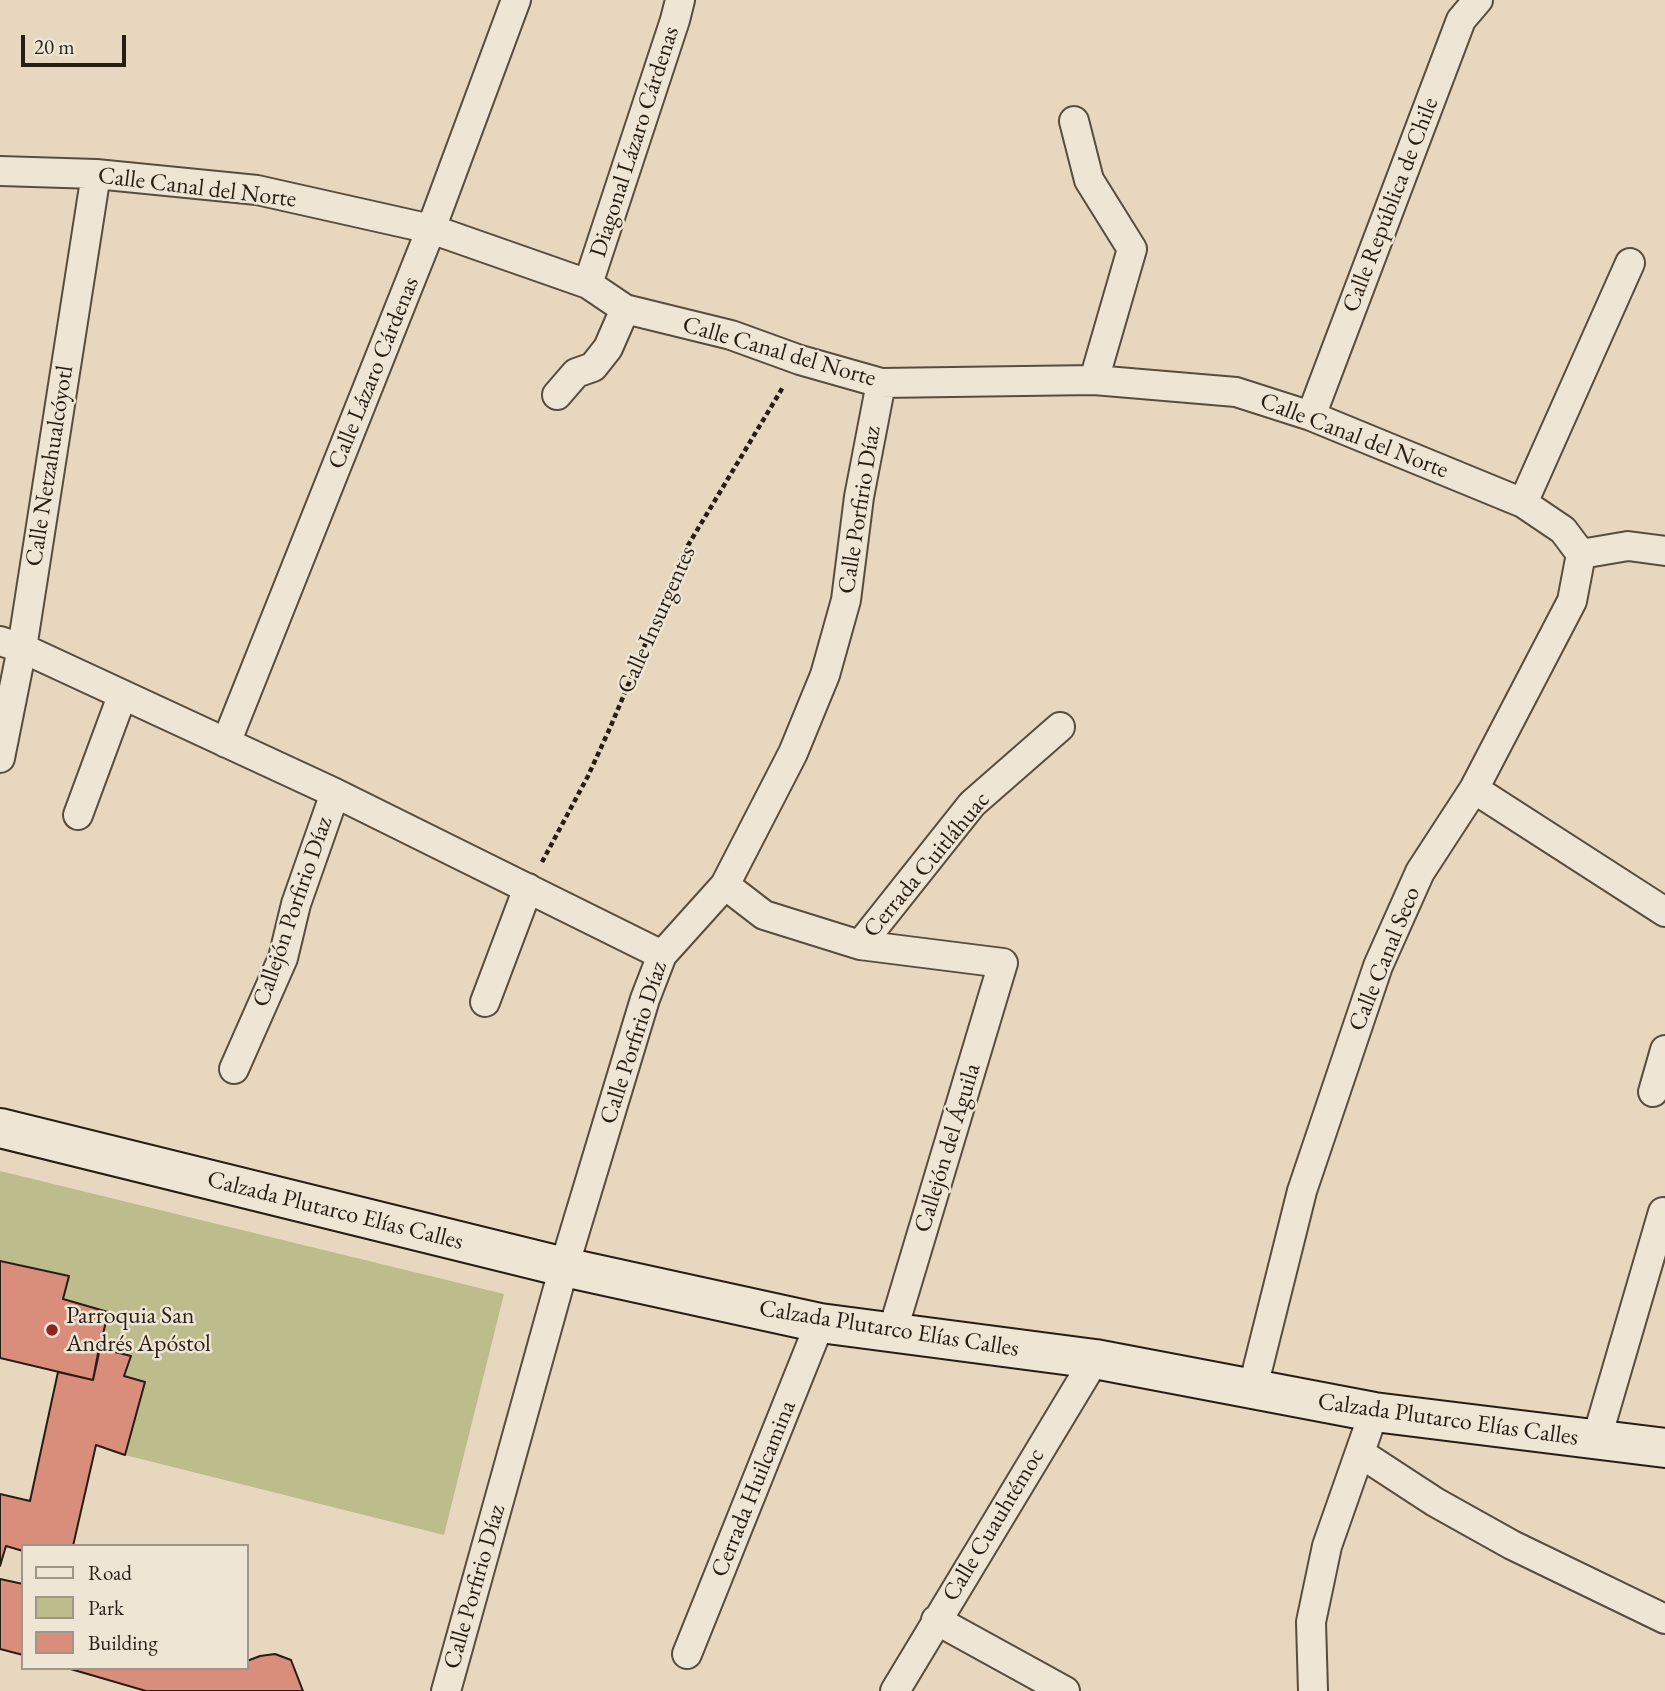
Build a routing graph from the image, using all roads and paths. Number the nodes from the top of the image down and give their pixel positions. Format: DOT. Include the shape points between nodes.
graph roads {
  1 [pos="516,0"];
  2 [pos="680,0"];
  3 [pos="1478,0"];
  4 [pos="1074,121"];
  5 [pos="0,171"];
  6 [pos="96,174"];
  7 [pos="431,229"];
  8 [pos="1630,263"];
  9 [pos="588,284"];
  10 [pos="625,309"];
  11 [pos="800,359"];
  12 [pos="1094,380"];
  13 [pos="881,383"];
  14 [pos="557,395"];
  15 [pos="1311,416"];
  16 [pos="1523,503"];
  17 [pos="1665,551"];
  18 [pos="1581,554"];
  19 [pos="11,645"];
  20 [pos="121,696"];
  21 [pos="1060,727"];
  22 [pos="226,743"];
  23 [pos="0,758"];
  24 [pos="1474,789"];
  25 [pos="335,793"];
  26 [pos="78,815"];
  27 [pos="725,885"];
  28 [pos="528,888"];
  29 [pos="1665,912"];
  30 [pos="860,946"];
  31 [pos="662,955"];
  32 [pos="1003,963"];
  33 [pos="485,1002"];
  34 [pos="1665,1049"];
  35 [pos="234,1069"];
  36 [pos="1653,1092"];
  37 [pos="0,1128"];
  38 [pos="1663,1212"];
  39 [pos="564,1267"];
  40 [pos="820,1323"];
  41 [pos="892,1333"];
  42 [pos="1095,1359"];
  43 [pos="1252,1391"];
  44 [pos="1374,1412"];
  45 [pos="1596,1441"];
  46 [pos="1665,1448"];
  47 [pos="1360,1453"];
  48 [pos="1665,1619"];
  49 [pos="936,1620"];
  50 [pos="687,1654"];
  51 [pos="446,1691"];
  52 [pos="895,1691"];
  53 [pos="1065,1691"];
  54 [pos="1313,1691"];
  1 -- 7 [label="street, Calle Lázaro Cárdenas"];
  2 -- 9 [label="street, Diagonal Lázaro Cárdenas"];
  3 -- 15 [label="street, Calle República de Chile" via="1461,20"];
  4 -- 12 [label="street" via="1088,180 1132,249"];
  5 -- 6 [label="street, Calle Canal del Norte"];
  6 -- 7 [label="street, Calle Canal del Norte" via="257,190"];
  6 -- 19 [label="street, Calle Netzahualcóyotl"];
  7 -- 9 [label="street, Calle Canal del Norte"];
  7 -- 22 [label="street, Calle Lázaro Cárdenas"];
  8 -- 16 [label="street"];
  9 -- 10 [label="street, Calle Canal del Norte"];
  10 -- 11 [label="street, Calle Canal del Norte" via="732,335"];
  10 -- 14 [label="street" via="608,348 593,367 576,373"];
  11 -- 13 [label="street, Calle Canal del Norte"];
  11 -- 28 [label="path, Calle Insurgentes" via="684,552 588,776"];
  12 -- 13 [label="street, Calle Canal del Norte"];
  12 -- 15 [label="street, Calle Canal del Norte" via="1236,392"];
  13 -- 27 [label="street, Calle Porfirio Díaz" via="859,497 846,600 825,675 793,753"];
  15 -- 16 [label="street, Calle Canal del Norte"];
  16 -- 18 [label="street, Calle Canal del Norte" via="1563,530"];
  17 -- 18 [label="street" via="1628,546"];
  18 -- 24 [label="street, Calle Canal Seco" via="1572,601"];
  19 -- 20 [label="street"];
  19 -- 23 [label="street, Calle Netzahualcóyotl"];
  20 -- 22 [label="street"];
  20 -- 26 [label="street"];
  21 -- 30 [label="street, Cerrada Cuitláhuac" via="972,804"];
  22 -- 25 [label="street"];
  24 -- 29 [label="street"];
  24 -- 43 [label="street, Calle Canal Seco" via="1420,872 1378,966 1302,1191"];
  25 -- 28 [label="street"];
  25 -- 35 [label="street, Callejón Porfirio Díaz" via="282,958"];
  27 -- 30 [label="street" via="764,915"];
  27 -- 31 [label="street, Calle Porfirio Díaz"];
  28 -- 31 [label="street"];
  28 -- 33 [label="street"];
  30 -- 32 [label="street, Cerrada Cuitláhuac"];
  31 -- 39 [label="street, Calle Porfirio Díaz"];
  32 -- 41 [label="street, Callejón del Águila"];
  34 -- 36 [label="street"];
  37 -- 39 [label="main road, Calzada Plutarco Elías Calles"];
  38 -- 45 [label="street"];
  39 -- 40 [label="main road, Calzada Plutarco Elías Calles"];
  39 -- 51 [label="street, Calle Porfirio Díaz"];
  40 -- 41 [label="main road, Calzada Plutarco Elías Calles"];
  40 -- 50 [label="street, Cerrada Huilcamina"];
  41 -- 42 [label="main road, Calzada Plutarco Elías Calles"];
  42 -- 43 [label="main road, Calzada Plutarco Elías Calles"];
  42 -- 49 [label="street, Calle Cuauhtémoc"];
  43 -- 44 [label="main road, Calzada Plutarco Elías Calles"];
  44 -- 45 [label="main road, Calzada Plutarco Elías Calles"];
  44 -- 47 [label="street"];
  45 -- 46 [label="main road, Calzada Plutarco Elías Calles"];
  47 -- 48 [label="street" via="1435,1503 1512,1545"];
  47 -- 54 [label="street" via="1327,1546 1311,1622"];
  49 -- 52 [label="street, Calle Cuauhtémoc"];
  49 -- 53 [label="street"];
}
